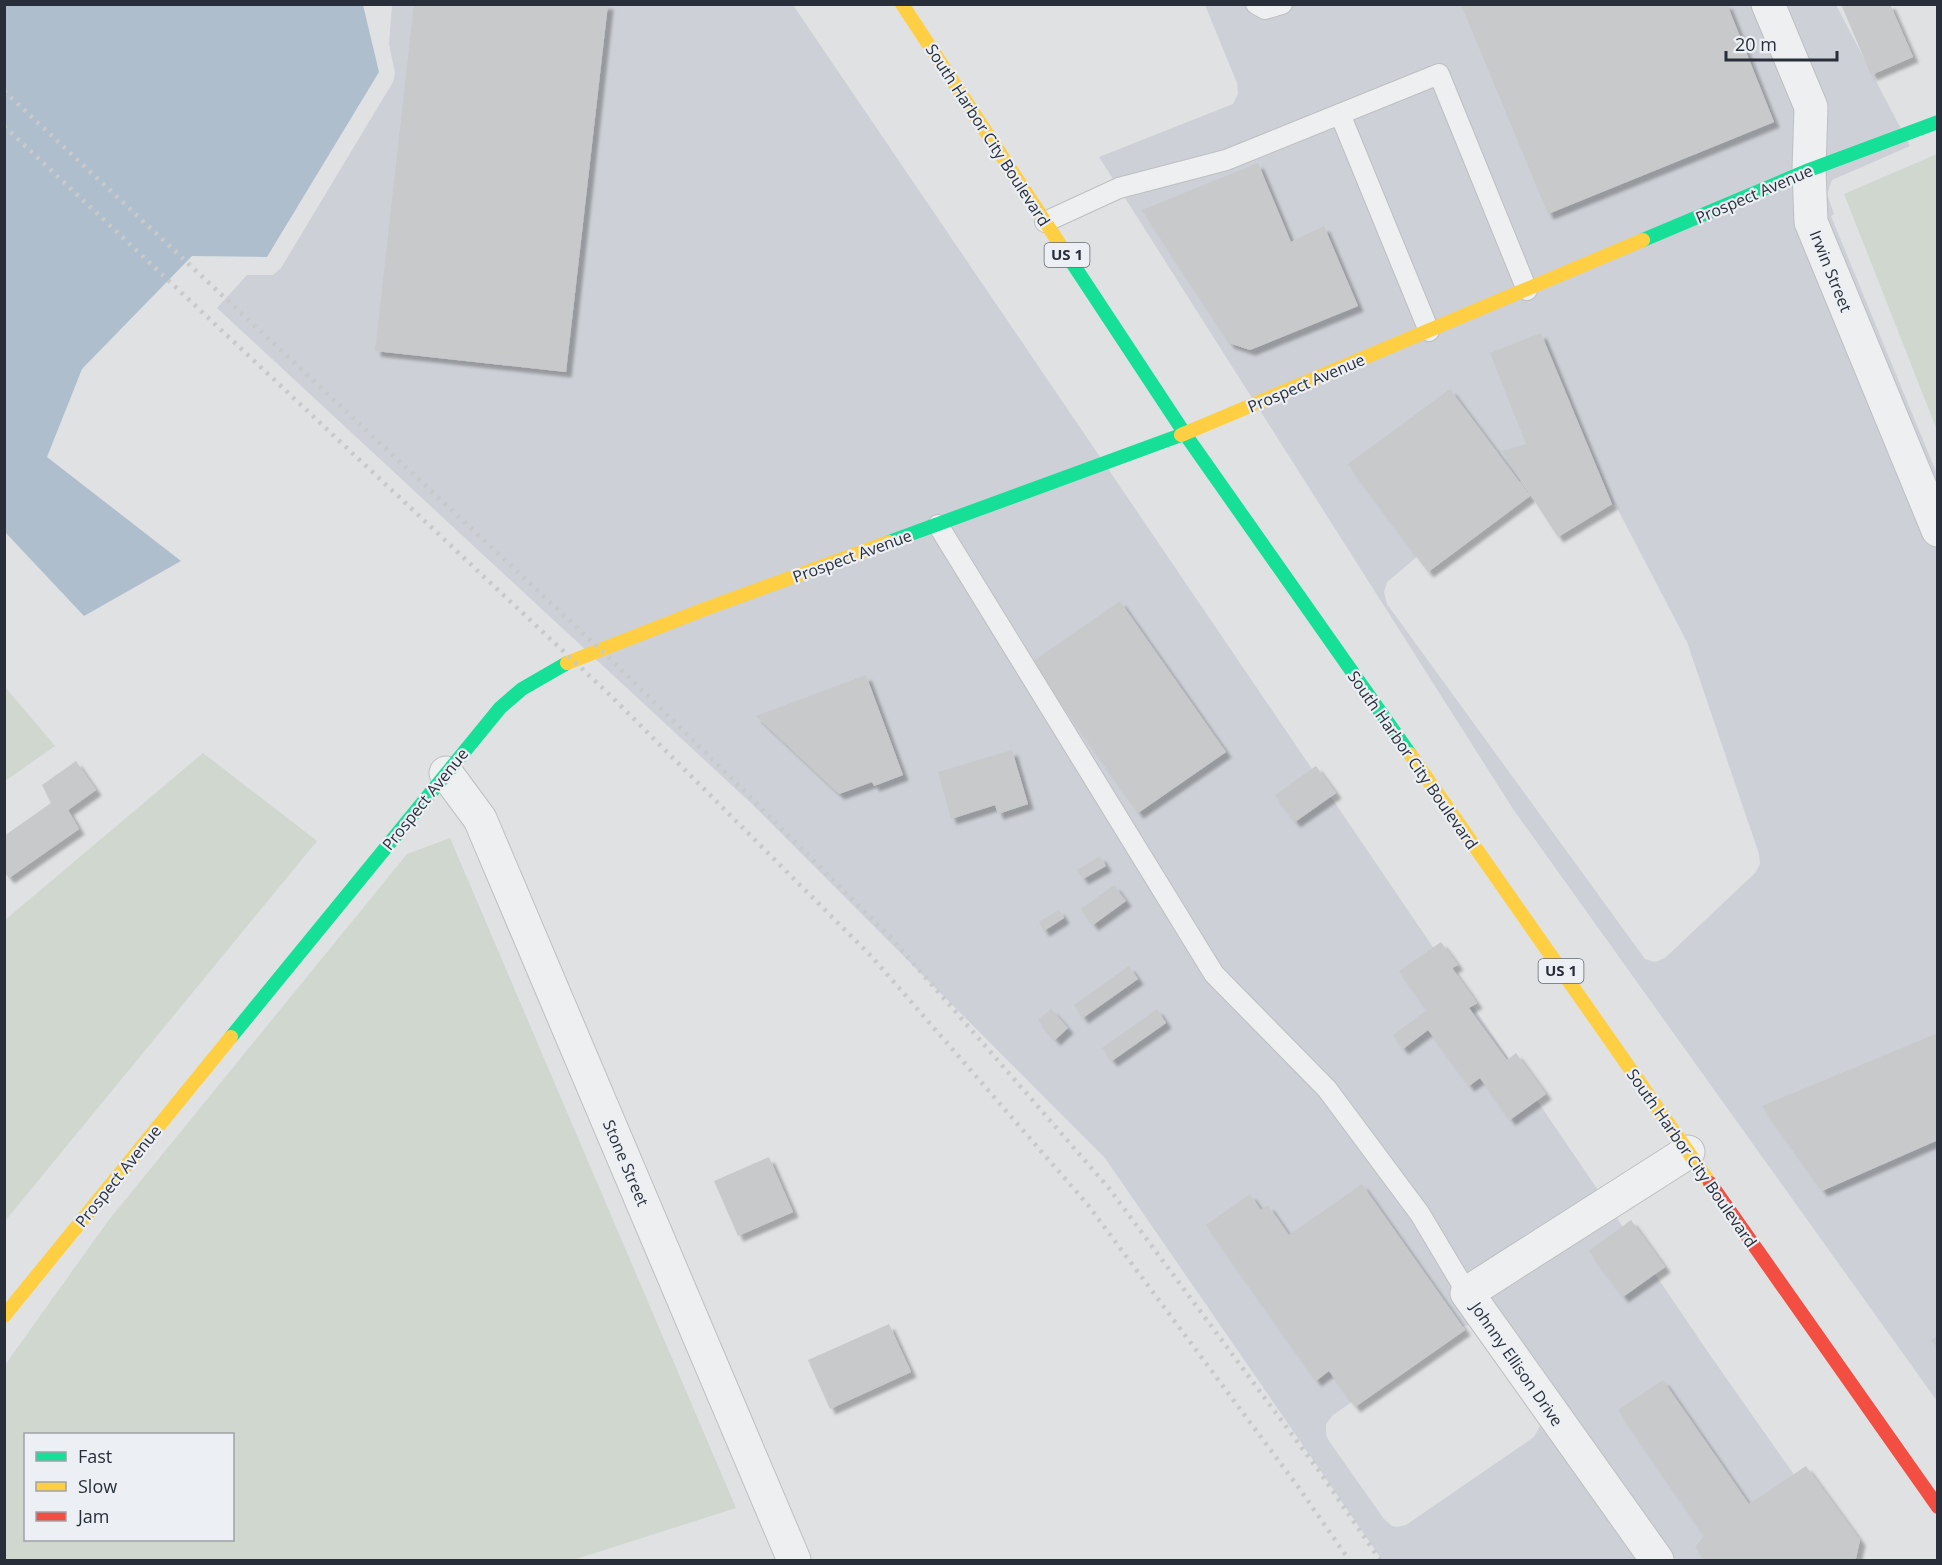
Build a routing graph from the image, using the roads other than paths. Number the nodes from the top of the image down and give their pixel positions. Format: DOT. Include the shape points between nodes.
graph roads {
  1 [pos="902,4"];
  2 [pos="1256,4"];
  3 [pos="1282,4"];
  4 [pos="1768,4"];
  5 [pos="1340,114"];
  6 [pos="1938,122"];
  7 [pos="1809,170"];
  8 [pos="1045,222"];
  9 [pos="1527,290"];
  10 [pos="1429,331"];
  11 [pos="1185,434"];
  12 [pos="938,525"];
  13 [pos="1938,530"];
  14 [pos="446,772"];
  15 [pos="1688,1152"];
  16 [pos="1467,1293"];
  17 [pos="4,1316"];
  18 [pos="1938,1507"];
  19 [pos="794,1560"];
  20 [pos="1657,1560"];
  1 -- 8 [label="street, South Harbor City Boulevard / US 1"];
  2 -- 3 [label="lane" via="1265,9"];
  4 -- 7 [label="street, Irwin Street" via="1812,108"];
  5 -- 8 [label="lane" via="1226,160 1119,188"];
  5 -- 9 [label="lane" via="1439,74"];
  5 -- 10 [label="lane"];
  6 -- 7 [label="street, Prospect Avenue"];
  7 -- 9 [label="street, Prospect Avenue"];
  7 -- 13 [label="street, Irwin Street" via="1811,222"];
  8 -- 11 [label="street, South Harbor City Boulevard / US 1"];
  9 -- 10 [label="street, Prospect Avenue"];
  10 -- 11 [label="street, Prospect Avenue"];
  11 -- 12 [label="street, Prospect Avenue"];
  11 -- 15 [label="street, South Harbor City Boulevard / US 1"];
  12 -- 14 [label="street, Prospect Avenue" via="572,660 522,689 500,708"];
  12 -- 16 [label="lane" via="1214,974 1327,1089 1420,1214"];
  14 -- 17 [label="street, Prospect Avenue"];
  14 -- 19 [label="street, Stone Street" via="480,819"];
  15 -- 16 [label="street, Johnny Ellison Drive"];
  15 -- 18 [label="street, South Harbor City Boulevard / US 1"];
  16 -- 20 [label="street, Johnny Ellison Drive"];
}
